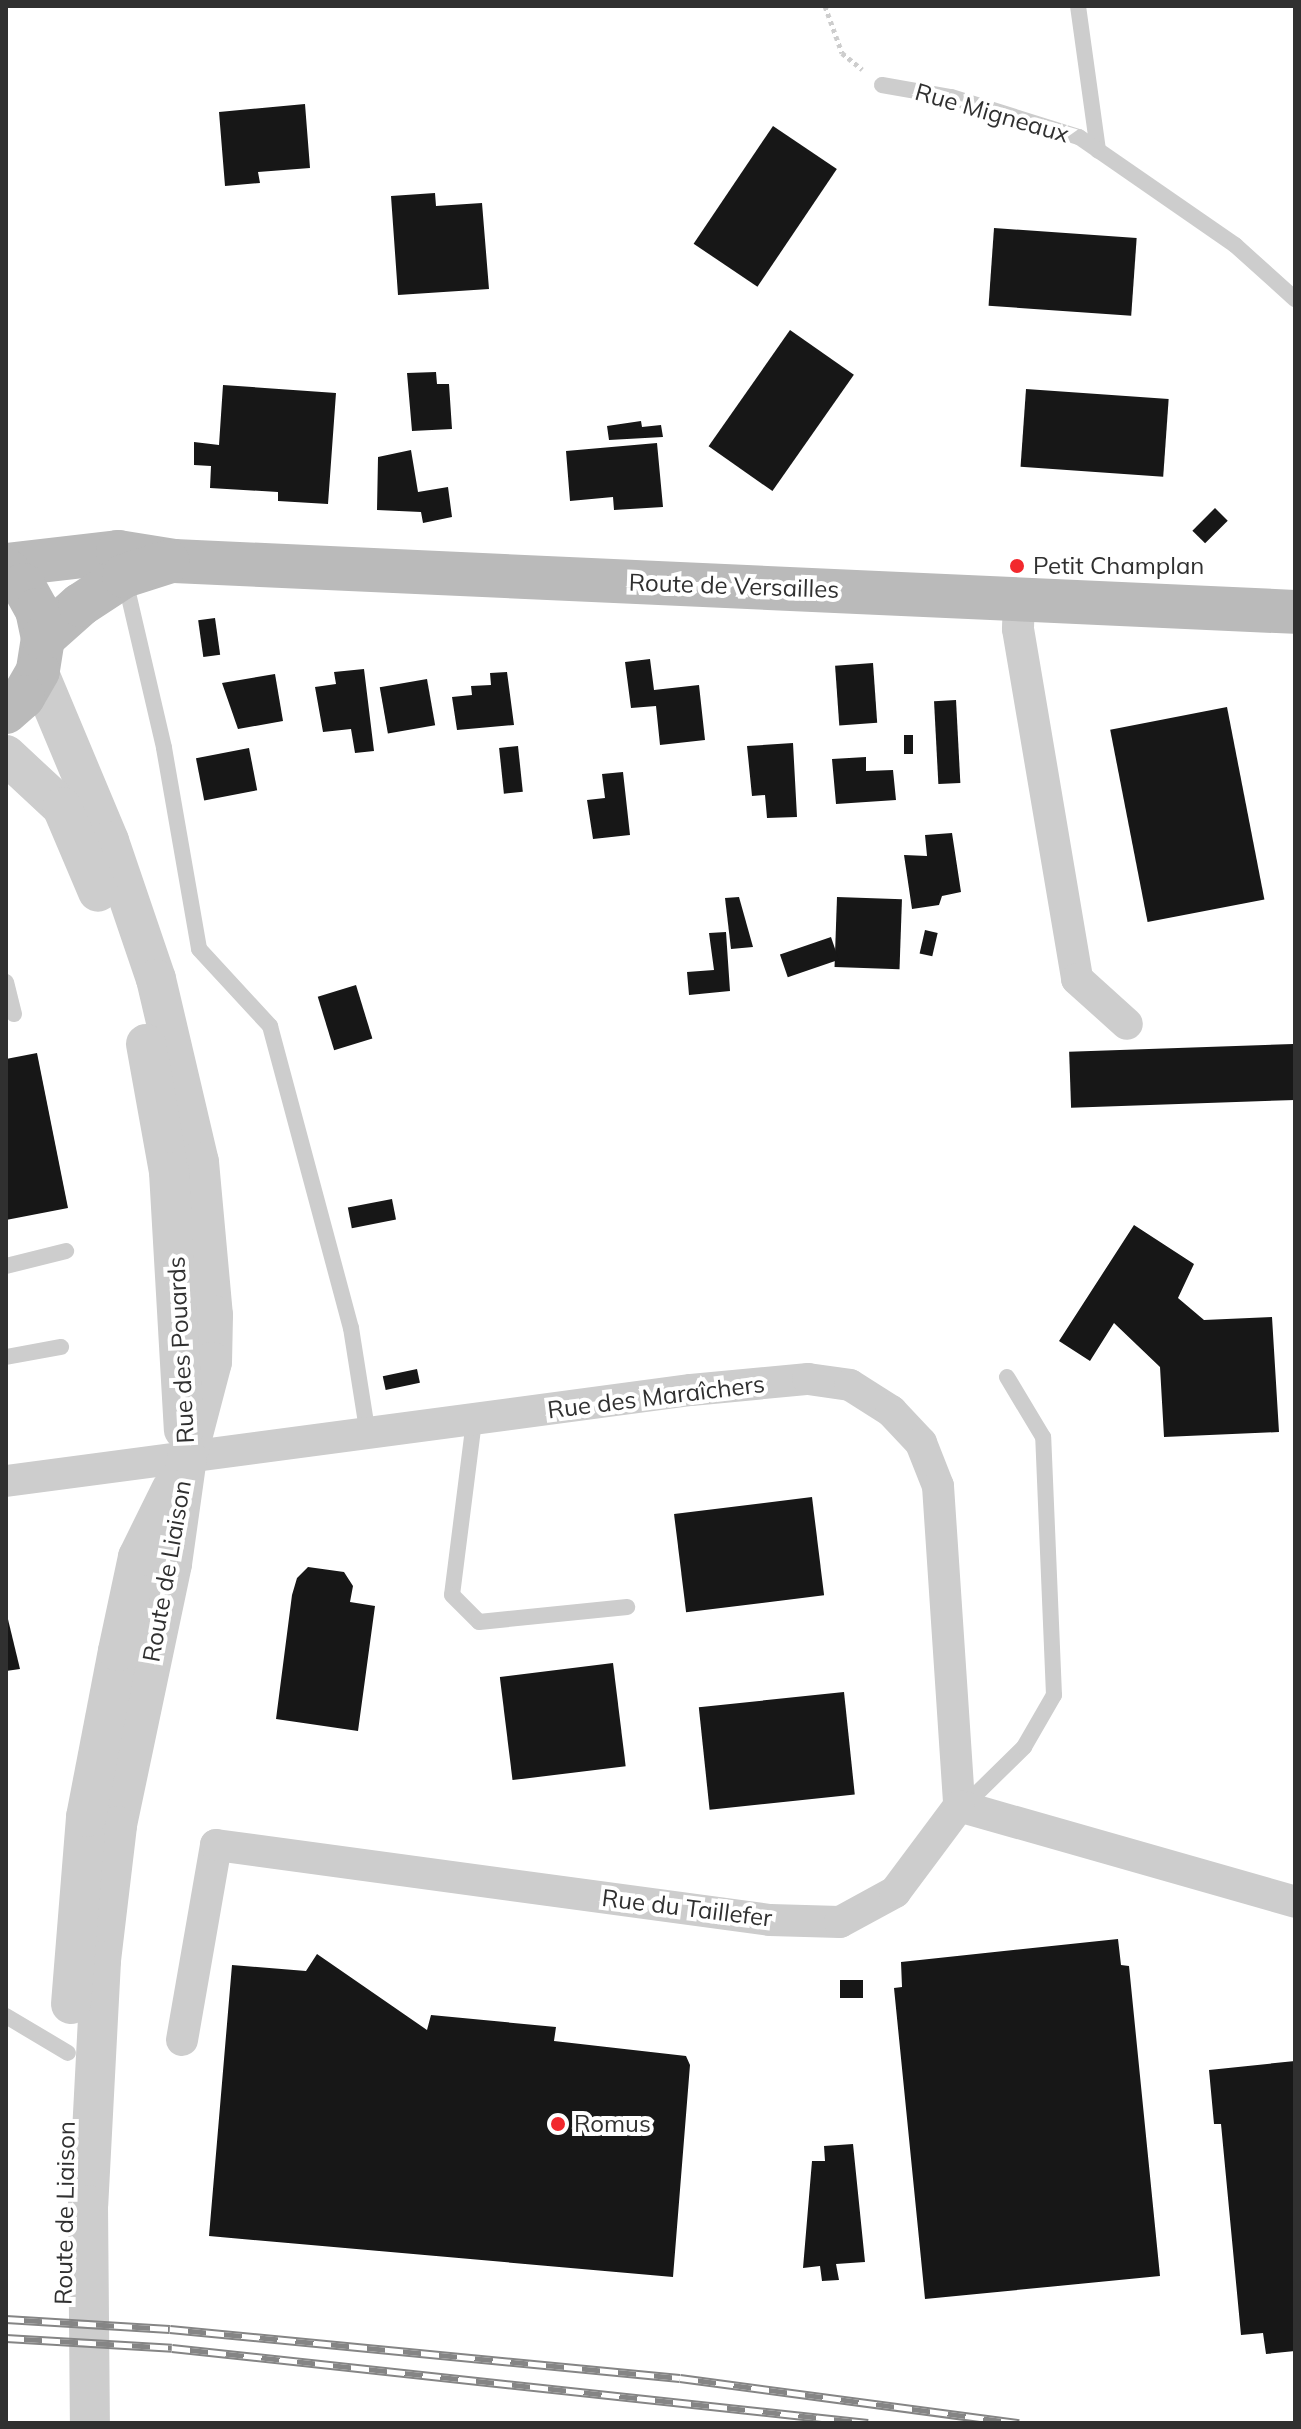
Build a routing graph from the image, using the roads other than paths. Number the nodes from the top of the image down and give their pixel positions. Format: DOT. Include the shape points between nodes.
graph roads {
  1 [pos="1078,6"];
  2 [pos="882,85"];
  3 [pos="1098,151"];
  4 [pos="1295,299"];
  5 [pos="174,561"];
  6 [pos="6,568"];
  7 [pos="124,576"];
  8 [pos="1019,599"];
  9 [pos="1295,612"];
  10 [pos="40,655"];
  11 [pos="6,712"];
  12 [pos="6,755"];
  13 [pos="6,982"];
  14 [pos="14,1014"];
  15 [pos="1127,1024"];
  16 [pos="66,1251"];
  17 [pos="6,1266"];
  18 [pos="61,1347"];
  19 [pos="6,1357"];
  20 [pos="1007,1377"];
  21 [pos="474,1421"];
  22 [pos="368,1435"];
  23 [pos="187,1457"];
  24 [pos="6,1481"];
  25 [pos="627,1607"];
  26 [pos="961,1807"];
  27 [pos="1295,1902"];
  28 [pos="6,2016"];
  29 [pos="182,2040"];
  30 [pos="68,2053"];
  31 [pos="67,2423"];
  32 [pos="90,2423"];
  1 -- 3 [label="lane"];
  2 -- 3 [label="lane, Rue Migneaux" via="951,97 1079,137"];
  3 -- 4 [label="lane, Rue Migneaux" via="1235,245"];
  5 -- 6 [label="main road, Route de Versailles" via="118,552"];
  5 -- 7 [label="main road, Route de Versailles"];
  5 -- 8 [label="main road, Route de Versailles"];
  6 -- 10 [label="main road" via="37,610"];
  7 -- 10 [label="main road, Route de Versailles" via="80,605"];
  7 -- 22 [label="lane" via="164,748 199,949 270,1026 351,1328"];
  8 -- 9 [label="main road, Route de Versailles"];
  8 -- 15 [label="street" via="1018,629 1077,979"];
  10 -- 11 [label="main road, Route de Versailles"];
  10 -- 23 [label="street, Rue des Pouards" via="134,911 183,1081 199,1162 209,1233 212,1362"];
  12 -- 23 [label="street, Rue des Pouards" via="62,807 131,986 156,1087 169,1172"];
  13 -- 14 [label="lane"];
  16 -- 17 [label="lane"];
  18 -- 19 [label="lane"];
  20 -- 26 [label="lane" via="1043,1437 1054,1695 1024,1747"];
  21 -- 22 [label="street, Rue des Maraîchers"];
  21 -- 25 [label="lane" via="452,1595 479,1622"];
  21 -- 26 [label="street, Rue des Maraîchers" via="808,1379 850,1385 891,1411 921,1443 938,1486"];
  22 -- 23 [label="street, Rue des Maraîchers"];
  23 -- 24 [label="street, Rue des Maraîchers"];
  23 -- 30 [label="street, Route de Liaison" via="138,1557 115,1666 86,1817"];
  23 -- 32 [label="street, Route de Liaison" via="172,1564 117,1826 101,1961 88,2205"];
  26 -- 27 [label="street"];
  26 -- 29 [label="street, Rue du Taillefer" via="895,1892 840,1922 770,1920 216,1845"];
  28 -- 30 [label="lane"];
  30 -- 31 [label="street, Route de Liaison" via="63,2213"];
}
